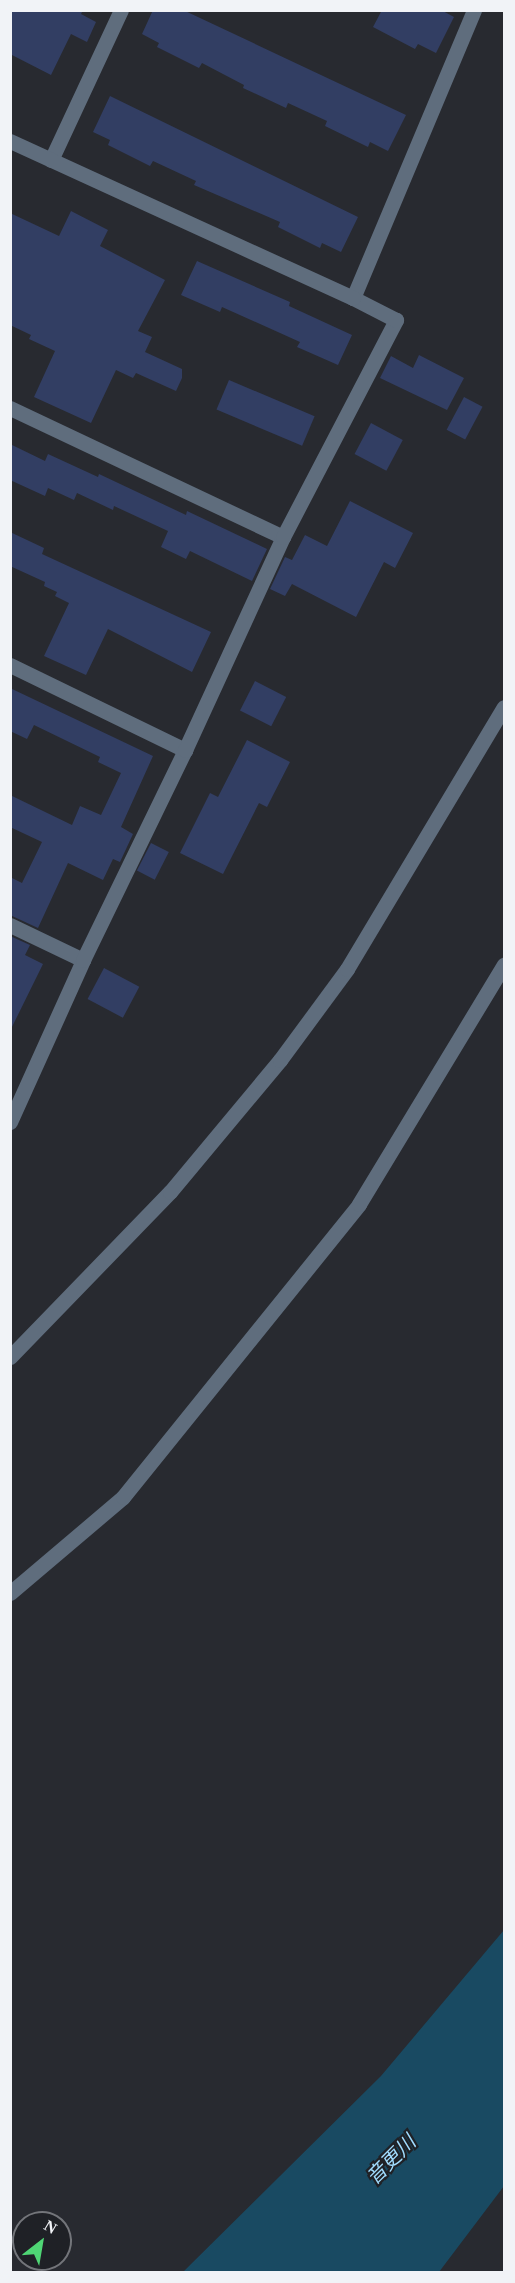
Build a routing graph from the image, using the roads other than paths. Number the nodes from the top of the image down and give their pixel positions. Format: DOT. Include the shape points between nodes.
graph roads {
  1 [pos="122,10"];
  2 [pos="474,10"];
  3 [pos="10,141"];
  4 [pos="51,160"];
  5 [pos="352,298"];
  6 [pos="10,408"];
  7 [pos="283,537"];
  8 [pos="10,665"];
  9 [pos="504,707"];
  10 [pos="185,750"];
  11 [pos="10,925"];
  12 [pos="83,960"];
  13 [pos="504,965"];
  14 [pos="10,1122"];
  15 [pos="10,1357"];
  16 [pos="10,1593"];
  1 -- 4 [label="street"];
  2 -- 5 [label="street"];
  3 -- 4 [label="street"];
  4 -- 5 [label="street"];
  5 -- 7 [label="street" via="396,320"];
  6 -- 7 [label="street"];
  7 -- 10 [label="street"];
  8 -- 10 [label="street"];
  9 -- 15 [label="street" via="347,969 280,1060 170,1192"];
  10 -- 12 [label="street"];
  11 -- 12 [label="street"];
  12 -- 14 [label="street"];
  13 -- 16 [label="street" via="359,1204 123,1497"];
}
